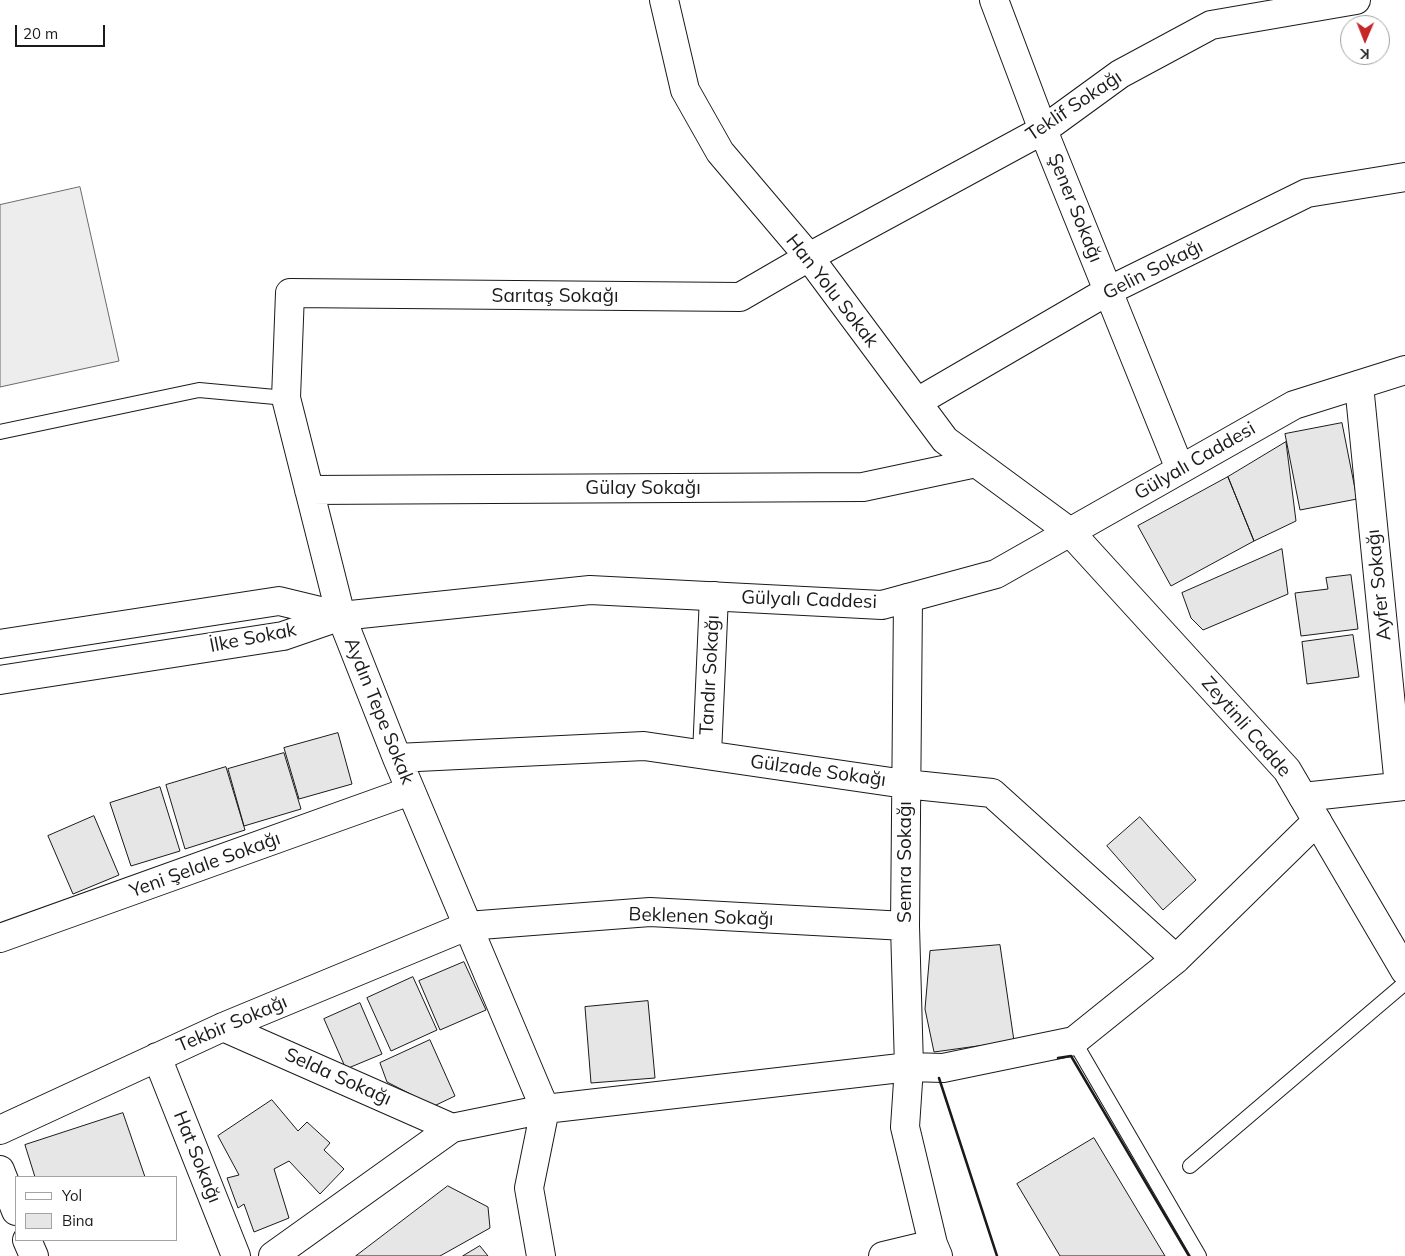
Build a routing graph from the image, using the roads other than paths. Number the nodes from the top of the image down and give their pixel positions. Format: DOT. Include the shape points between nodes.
graph roads {
  1 [pos="664,0"];
  2 [pos="994,0"];
  3 [pos="1356,0"];
  4 [pos="1043,130"];
  5 [pos="1405,177"];
  6 [pos="808,257"];
  7 [pos="1108,291"];
  8 [pos="290,293"];
  9 [pos="1405,370"];
  10 [pos="1359,385"];
  11 [pos="286,398"];
  12 [pos="917,402"];
  13 [pos="0,432"];
  14 [pos="976,463"];
  15 [pos="1180,469"];
  16 [pos="309,490"];
  17 [pos="1070,532"];
  18 [pos="714,596"];
  19 [pos="908,598"];
  20 [pos="341,616"];
  21 [pos="0,644"];
  22 [pos="0,680"];
  23 [pos="707,754"];
  24 [pos="396,758"];
  25 [pos="905,784"];
  26 [pos="1402,786"];
  27 [pos="410,791"];
  28 [pos="1303,798"];
  29 [pos="1317,821"];
  30 [pos="467,926"];
  31 [pos="905,926"];
  32 [pos="0,938"];
  33 [pos="1176,959"];
  34 [pos="1405,971"];
  35 [pos="1405,984"];
  36 [pos="223,1027"];
  37 [pos="1074,1041"];
  38 [pos="157,1057"];
  39 [pos="909,1067"];
  40 [pos="546,1109"];
  41 [pos="452,1128"];
  42 [pos="0,1130"];
  43 [pos="1190,1166"];
  44 [pos="0,1170"];
  45 [pos="15,1209"];
  46 [pos="27,1241"];
  47 [pos="936,1250"];
  48 [pos="34,1256"];
  49 [pos="236,1256"];
  50 [pos="273,1256"];
  51 [pos="541,1256"];
  52 [pos="883,1256"];
  53 [pos="1199,1256"];
  1 -- 6 [label="street, Han Yolu Sokak" via="685,90 715,144"];
  2 -- 4 [label="street, Şener Sokağı"];
  3 -- 4 [label="street, Teklif Sokağı" via="1211,25 1120,74"];
  4 -- 6 [label="street, Teklif Sokağı"];
  4 -- 7 [label="street, Şener Sokağı"];
  5 -- 7 [label="street, Gelin Sokağı" via="1307,194"];
  6 -- 8 [label="street, Sarıtaş Sokağı" via="740,297"];
  6 -- 12 [label="street, Han Yolu Sokak"];
  7 -- 12 [label="street, Gelin Sokağı"];
  7 -- 15 [label="street, Şener Sokağı"];
  8 -- 11 [label="street, Aydın Tepe Sokak"];
  9 -- 10 [label="street, Gülyalı Caddesi"];
  10 -- 15 [label="street, Gülyalı Caddesi" via="1294,405"];
  10 -- 26 [label="street, Ayfer Sokağı"];
  11 -- 13 [label="lane" via="199,390"];
  11 -- 16 [label="street, Aydın Tepe Sokak"];
  12 -- 14 [label="street, Han Yolu Sokak" via="945,440"];
  14 -- 16 [label="street, Gülay Sokağı" via="863,487"];
  14 -- 17 [label="street, Han Yolu Sokak"];
  15 -- 17 [label="street, Gülyalı Caddesi"];
  16 -- 20 [label="street, Aydın Tepe Sokak"];
  17 -- 19 [label="street, Gülyalı Caddesi" via="996,574"];
  17 -- 28 [label="street, Zeytinli Cadde" via="1287,770"];
  18 -- 19 [label="street, Gülyalı Caddesi" via="882,605"];
  18 -- 20 [label="street, Gülyalı Caddesi" via="590,590"];
  18 -- 23 [label="street, Tandır Sokağı"];
  19 -- 25 [label="street, Semra Sokağı"];
  20 -- 21 [label="street, İlke Sokak" via="279,601"];
  20 -- 22 [label="street, İlke Sokak" via="283,636"];
  20 -- 24 [label="street, Aydın Tepe Sokak"];
  23 -- 24 [label="street, Gülzade Sokağı" via="644,746"];
  23 -- 25 [label="street, Gülzade Sokağı"];
  24 -- 27 [label="street, Aydın Tepe Sokak"];
  25 -- 31 [label="street, Semra Sokağı"];
  25 -- 33 [label="street, Gülzade Sokağı" via="992,793"];
  26 -- 28 [label="street"];
  27 -- 30 [label="street, Aydın Tepe Sokak"];
  27 -- 32 [label="street, Yeni Şelale Sokağı"];
  28 -- 29 [label="street, Zeytinli Cadde"];
  29 -- 33 [label="street"];
  29 -- 34 [label="street, Zeytinli Cadde"];
  30 -- 31 [label="street, Beklenen Sokağı" via="650,912"];
  30 -- 36 [label="street, Tekbir Sokağı"];
  30 -- 40 [label="street, Aydın Tepe Sokak"];
  31 -- 39 [label="street, Semra Sokağı"];
  33 -- 37 [label="street"];
  35 -- 43 [label="lane"];
  36 -- 38 [label="street, Tekbir Sokağı"];
  36 -- 41 [label="street, Selda Sokağı"];
  37 -- 39 [label="street" via="943,1068"];
  37 -- 53 [label="lane"];
  38 -- 42 [label="street, Tekbir Sokağı"];
  38 -- 49 [label="street, Hat Sokağı"];
  39 -- 40 [label="street"];
  39 -- 47 [label="street, Semra Sokağı" via="905,1128"];
  40 -- 41 [label="street"];
  40 -- 51 [label="street" via="529,1188"];
  41 -- 50 [label="street"];
  44 -- 45 [label="street"];
  46 -- 48 [label="street"];
  47 -- 52 [label="street"];
}
